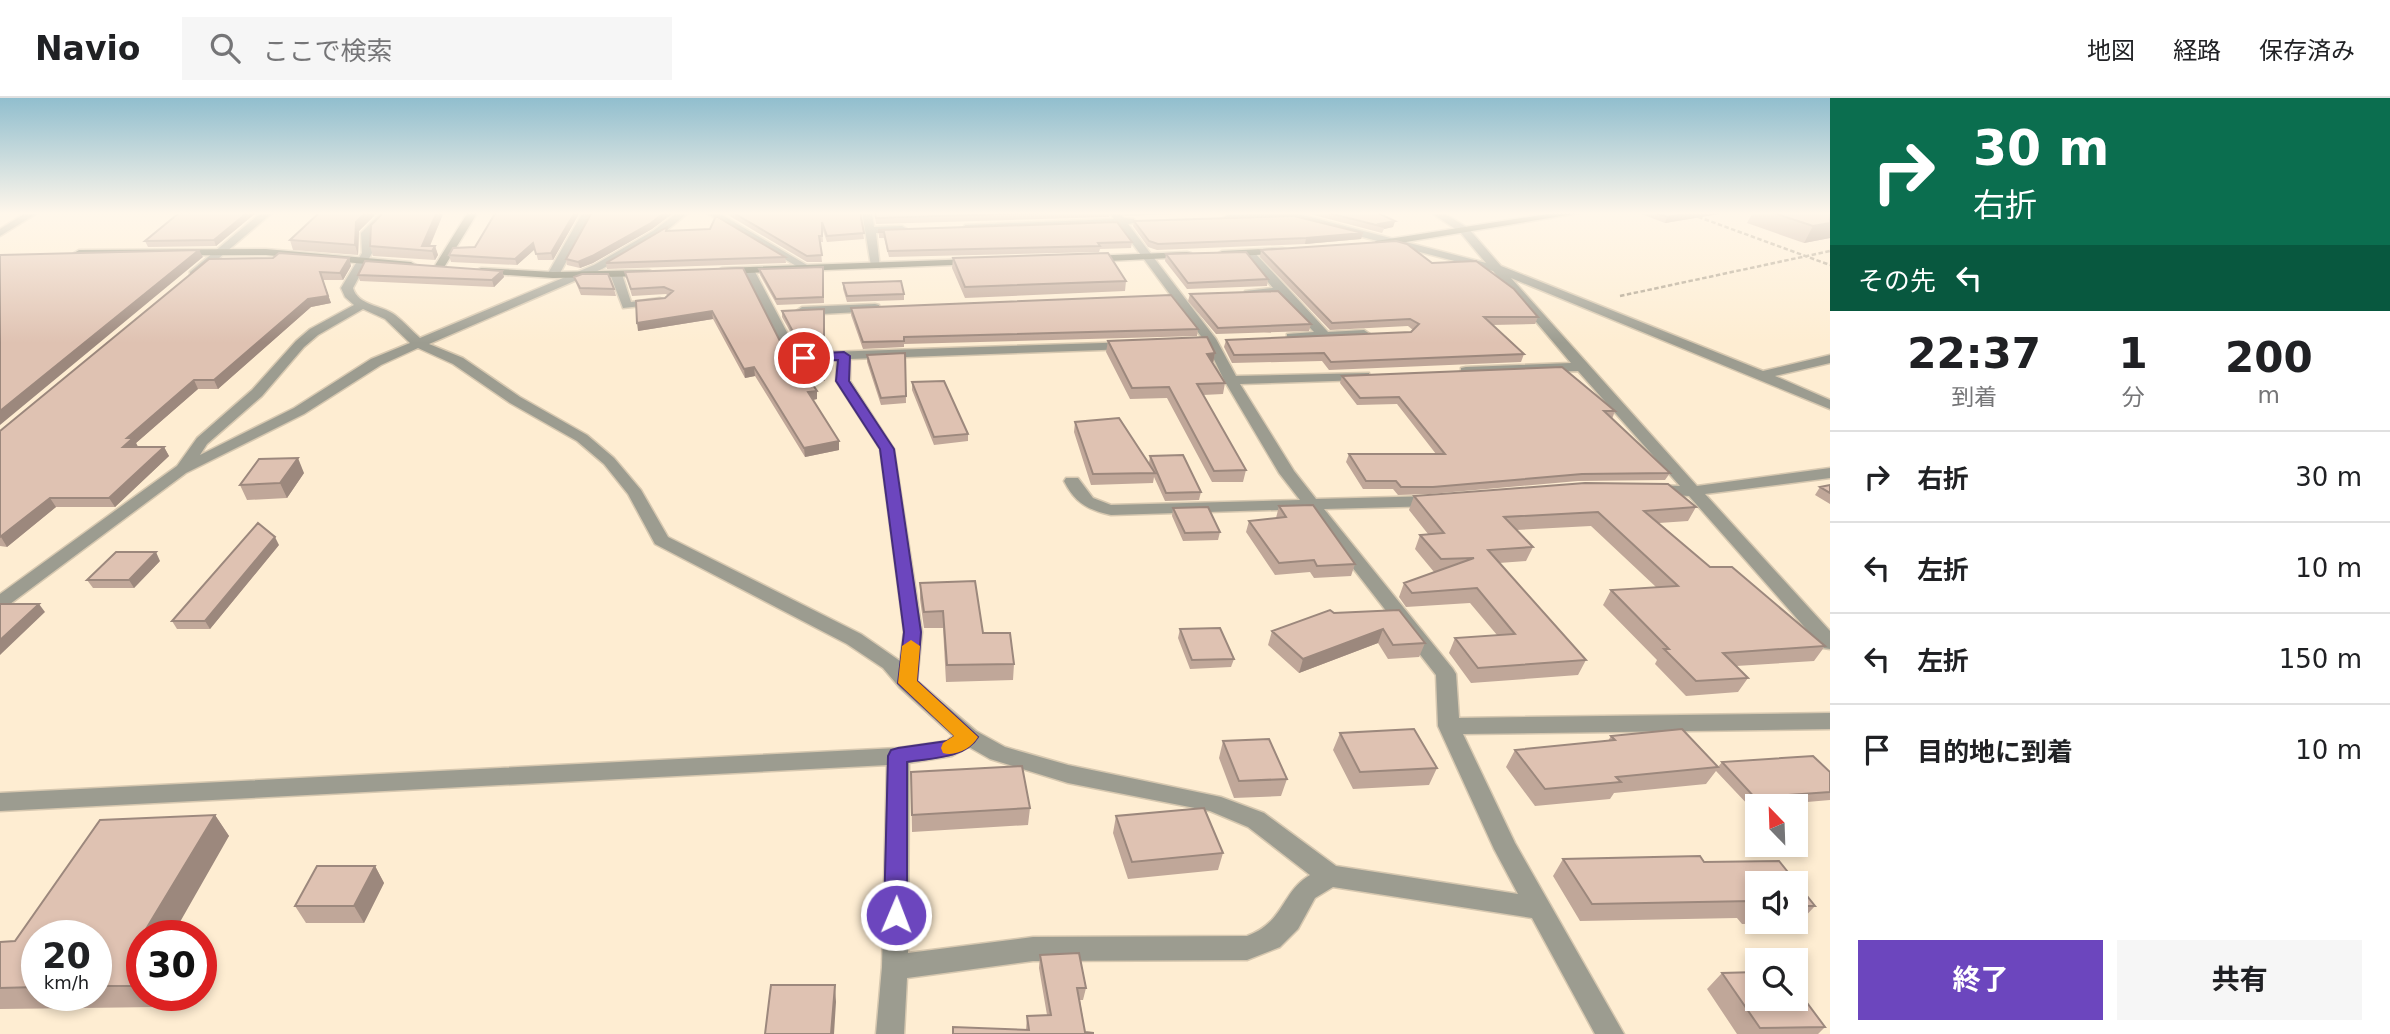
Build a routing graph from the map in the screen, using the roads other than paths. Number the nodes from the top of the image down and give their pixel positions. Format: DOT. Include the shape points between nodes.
graph roads {
  1 [pos="216,256"];
  2 [pos="294,256"];
  3 [pos="364,256"];
  4 [pos="451,256"];
  5 [pos="564,256"];
  6 [pos="616,256"];
  7 [pos="786,256"];
  8 [pos="875,256"];
  9 [pos="1179,256"];
  10 [pos="1251,256"];
  11 [pos="1448,256"];
  12 [pos="1486,256"];
  13 [pos="1145,257"];
  14 [pos="1078,259"];
  15 [pos="360,260"];
  16 [pos="984,262"];
  17 [pos="876,266"];
  18 [pos="807,268"];
  19 [pos="1498,269"];
  20 [pos="749,270"];
  21 [pos="474,271"];
  22 [pos="709,272"];
  23 [pos="656,273"];
  24 [pos="616,274"];
  25 [pos="553,275"];
  26 [pos="581,275"];
  27 [pos="180,286"];
  28 [pos="1281,291"];
  29 [pos="1241,293"];
  30 [pos="667,300"];
  31 [pos="362,305"];
  32 [pos="882,308"];
  33 [pos="770,312"];
  34 [pos="1380,334"];
  35 [pos="1324,335"];
  36 [pos="1274,338"];
  37 [pos="419,344"];
  38 [pos="1149,344"];
  39 [pos="844,356"];
  40 [pos="1830,359"];
  41 [pos="1582,367"];
  42 [pos="1454,372"];
  43 [pos="1373,375"];
  44 [pos="1762,375"];
  45 [pos="1231,380"];
  46 [pos="1830,405"];
  47 [pos="181,470"];
  48 [pos="1830,473"];
  49 [pos="1072,481"];
  50 [pos="1635,490"];
  51 [pos="1694,491"];
  52 [pos="1457,499"];
  53 [pos="1312,505"];
  54 [pos="0,603"];
  55 [pos="1830,643"];
  56 [pos="907,683"];
  57 [pos="1830,721"];
  58 [pos="1449,726"];
  59 [pos="968,737"];
  60 [pos="898,756"];
  61 [pos="0,802"];
  62 [pos="1330,876"];
  63 [pos="1538,908"];
  64 [pos="895,968"];
  65 [pos="890,1034"];
  66 [pos="1610,1034"];
  1 -- 27 [label="street"];
  2 -- 15 [label="street"];
  3 -- 15 [label="street"];
  4 -- 15 [label="street" via="445,268"];
  5 -- 25 [label="street"];
  6 -- 26 [label="street"];
  7 -- 18 [label="street"];
  8 -- 17 [label="street"];
  9 -- 13 [label="street"];
  10 -- 28 [label="street"];
  11 -- 19 [label="street"];
  12 -- 19 [label="street"];
  13 -- 14 [label="street"];
  13 -- 45 [label="street" via="1212,342"];
  15 -- 31 [label="street" via="347,288"];
  16 -- 17 [label="street"];
  17 -- 18 [label="street"];
  18 -- 20 [label="street"];
  19 -- 41 [label="street"];
  19 -- 44 [label="street"];
  20 -- 22 [label="street"];
  20 -- 33 [label="street"];
  21 -- 25 [label="street"];
  23 -- 24 [label="street"];
  24 -- 26 [label="street"];
  24 -- 30 [label="street" via="628,306"];
  25 -- 26 [label="street"];
  26 -- 37 [label="street"];
  28 -- 29 [label="street"];
  28 -- 35 [label="street"];
  31 -- 37 [label="street" via="389,316"];
  31 -- 47 [label="street" via="300,344 257,393 202,441"];
  32 -- 33 [label="street"];
  33 -- 39 [label="street" via="794,357"];
  34 -- 35 [label="street"];
  35 -- 36 [label="street"];
  37 -- 47 [label="street" via="376,362 299,411"];
  37 -- 56 [label="street" via="458,361 582,438 635,493 662,540 854,639 890,663"];
  38 -- 39 [label="street"];
  39 -- 56 [label="street" via="842,381 887,449 912,632"];
  40 -- 44 [label="street"];
  41 -- 42 [label="street"];
  41 -- 51 [label="street"];
  43 -- 45 [label="street"];
  44 -- 46 [label="street"];
  45 -- 53 [label="street" via="1287,473"];
  47 -- 54 [label="street"];
  48 -- 51 [label="street"];
  49 -- 53 [label="street" via="1090,506 1111,510"];
  50 -- 51 [label="street"];
  51 -- 55 [label="street"];
  52 -- 53 [label="street"];
  53 -- 58 [label="street" via="1446,674"];
  56 -- 59 [label="street"];
  57 -- 58 [label="street"];
  58 -- 63 [label="street"];
  59 -- 60 [label="street" via="952,748"];
  59 -- 62 [label="street" via="998,753 1068,774 1213,803 1256,820"];
  60 -- 61 [label="street"];
  60 -- 64 [label="street"];
  62 -- 63 [label="street"];
  62 -- 64 [label="street" via="1306,890 1289,922 1271,939 1247,948 1033,949"];
  63 -- 66 [label="street"];
  64 -- 65 [label="street"];
}
